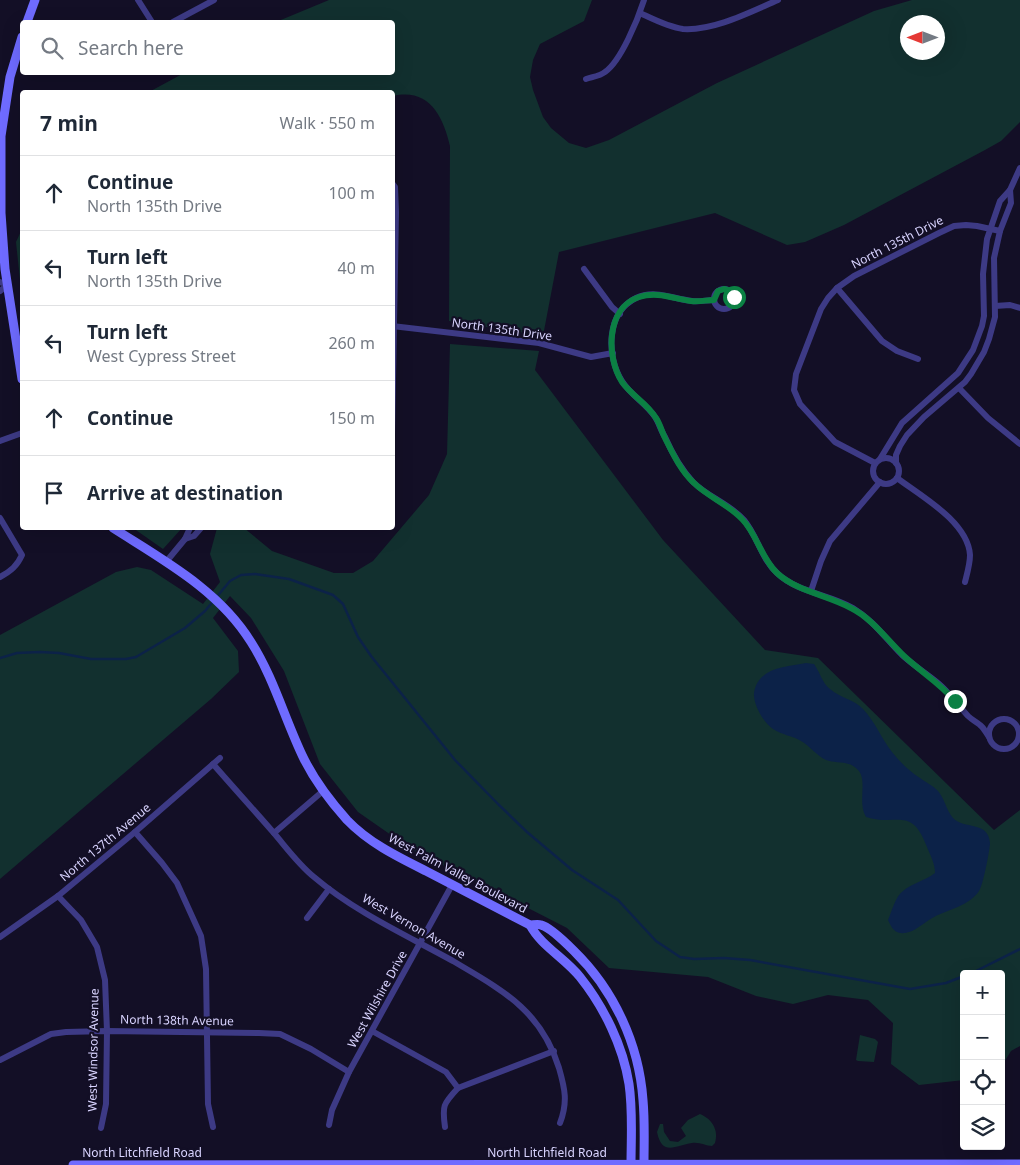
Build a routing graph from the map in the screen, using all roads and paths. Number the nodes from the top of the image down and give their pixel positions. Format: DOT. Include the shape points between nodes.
graph roads {
  1 [pos="35,0"];
  2 [pos="138,0"];
  3 [pos="214,0"];
  4 [pos="644,0"];
  5 [pos="778,0"];
  6 [pos="640,13"];
  7 [pos="28,20"];
  8 [pos="151,20"];
  9 [pos="177,20"];
  10 [pos="20,44"];
  11 [pos="586,80"];
  12 [pos="1020,168"];
  13 [pos="395,187"];
  14 [pos="1010,190"];
  15 [pos="990,228"];
  16 [pos="1000,231"];
  17 [pos="395,269"];
  18 [pos="584,269"];
  19 [pos="4,284"];
  20 [pos="838,288"];
  21 [pos="0,292"];
  22 [pos="714,300"];
  23 [pos="995,306"];
  24 [pos="1020,308"];
  25 [pos="620,314"];
  26 [pos="395,326"];
  27 [pos="613,353"];
  28 [pos="918,359"];
  29 [pos="20,368"];
  30 [pos="959,388"];
  31 [pos="20,434"];
  32 [pos="0,442"];
  33 [pos="1020,444"];
  34 [pos="878,461"];
  35 [pos="896,463"];
  36 [pos="897,478"];
  37 [pos="880,482"];
  38 [pos="0,518"];
  39 [pos="116,530"];
  40 [pos="189,530"];
  41 [pos="199,530"];
  42 [pos="185,539"];
  43 [pos="166,562"];
  44 [pos="0,577"];
  45 [pos="965,582"];
  46 [pos="811,591"];
  47 [pos="994,723"];
  48 [pos="980,725"];
  49 [pos="989,737"];
  50 [pos="220,758"];
  51 [pos="213,764"];
  52 [pos="323,791"];
  53 [pos="135,832"];
  54 [pos="274,833"];
  55 [pos="452,885"];
  56 [pos="329,889"];
  57 [pos="58,896"];
  58 [pos="307,918"];
  59 [pos="530,925"];
  60 [pos="0,937"];
  61 [pos="422,943"];
  62 [pos="618,1012"];
  63 [pos="607,1018"];
  64 [pos="107,1031"];
  65 [pos="372,1031"];
  66 [pos="208,1032"];
  67 [pos="554,1051"];
  68 [pos="0,1060"];
  69 [pos="349,1072"];
  70 [pos="458,1088"];
  71 [pos="560,1123"];
  72 [pos="329,1126"];
  73 [pos="213,1127"];
  74 [pos="445,1127"];
  75 [pos="101,1128"];
  76 [pos="201,1164"];
  77 [pos="217,1164"];
  78 [pos="1020,1164"];
  79 [pos="73,1165"];
  80 [pos="631,1165"];
  81 [pos="644,1165"];
  82 [pos="987,1165"];
  1 -- 7 [label="street"];
  2 -- 8 [label="street"];
  3 -- 9 [label="street"];
  4 -- 6 [label="street"];
  5 -- 6 [label="street" via="736,18 700,28 682,29"];
  6 -- 11 [label="street" via="619,56 604,72"];
  10 -- 19 [label="street" via="10,77 1,136"];
  12 -- 14 [label="street"];
  13 -- 17 [label="street"];
  14 -- 15 [label="street" via="1000,201"];
  14 -- 16 [label="street" via="1011,203"];
  15 -- 16 [label="street, North 135th Drive"];
  15 -- 20 [label="street, North 135th Drive" via="954,226 854,276"];
  15 -- 34 [label="street" via="982,274 984,316 973,350 952,379 902,423"];
  16 -- 23 [label="street" via="994,264"];
  18 -- 25 [label="street"];
  19 -- 21 [label="street"];
  19 -- 29 [label="street"];
  20 -- 28 [label="street" via="882,342"];
  20 -- 34 [label="street, North 135th Drive" via="821,309 796,374 794,390 800,404 836,442"];
  22 -- 25 [label="street" via="694,302 651,294 626,304"];
  23 -- 24 [label="street"];
  23 -- 30 [label="street" via="992,330 984,352 972,374"];
  25 -- 27 [label="street" via="613,330"];
  26 -- 27 [label="street, North 135th Drive" via="539,343 591,357"];
  27 -- 46 [label="street" via="622,381 656,418 683,470 707,494 743,520 768,564 777,573 803,590"];
  30 -- 33 [label="street" via="982,413"];
  30 -- 35 [label="street" via="907,435 896,455"];
  31 -- 32 [label="street"];
  34 -- 35 [label="street" via="887,458"];
  34 -- 37 [label="street" via="873,472"];
  35 -- 36 [label="street"];
  36 -- 37 [label="street" via="891,483"];
  36 -- 45 [label="street" via="958,527 968,545 970,557"];
  37 -- 46 [label="street" via="830,541"];
  38 -- 44 [label="street" via="22,555 10,572"];
  39 -- 43 [label="street, West Palm Valley Boulevard"];
  40 -- 42 [label="street"];
  41 -- 42 [label="street"];
  42 -- 43 [label="street"];
  43 -- 52 [label="street, West Palm Valley Boulevard" via="224,606 246,635 262,660 303,758"];
  46 -- 48 [label="street" via="841,602 864,616"];
  47 -- 48 [label="street"];
  47 -- 49 [label="street"];
  47 -- 49 [label="street" via="1001,719 1011,721 1018,729 1018,739 1012,747 1003,749 994,746"];
  48 -- 49 [label="street"];
  50 -- 51 [label="street, North 137th Avenue"];
  51 -- 53 [label="street, North 137th Avenue"];
  51 -- 54 [label="street, West Vernon Avenue"];
  52 -- 54 [label="street"];
  52 -- 55 [label="street, West Palm Valley Boulevard" via="363,834 389,852"];
  53 -- 57 [label="street, North 137th Avenue"];
  53 -- 66 [label="street" via="177,883 201,936 206,969"];
  54 -- 56 [label="street, West Vernon Avenue"];
  55 -- 59 [label="street, West Palm Valley Boulevard"];
  55 -- 61 [label="street, West Wilshire Drive"];
  56 -- 58 [label="street"];
  56 -- 61 [label="street, West Vernon Avenue"];
  57 -- 60 [label="street, North 137th Avenue"];
  57 -- 64 [label="street, West Windsor Avenue" via="81,920 97,947 105,980"];
  59 -- 62 [label="street, West Palm Valley Boulevard" via="542,925 568,945 600,982"];
  59 -- 63 [label="street, West Palm Valley Boulevard" via="535,936 579,975"];
  61 -- 65 [label="street, West Wilshire Drive"];
  61 -- 67 [label="street, West Vernon Avenue" via="512,998 535,1020"];
  62 -- 63 [label="street"];
  62 -- 81 [label="street, West Palm Valley Boulevard" via="639,1070 644,1101"];
  63 -- 80 [label="street, West Palm Valley Boulevard" via="629,1083"];
  64 -- 66 [label="street, North 138th Avenue"];
  64 -- 68 [label="street, North 138th Avenue" via="51,1034"];
  64 -- 75 [label="street, West Windsor Avenue" via="106,1104"];
  65 -- 69 [label="street, West Wilshire Drive"];
  65 -- 70 [label="street" via="446,1072"];
  66 -- 69 [label="street, North 138th Avenue" via="280,1034"];
  66 -- 73 [label="street" via="208,1104"];
  67 -- 70 [label="street"];
  67 -- 71 [label="street, West Vernon Avenue" via="566,1097"];
  69 -- 72 [label="street, West Wilshire Drive" via="332,1110"];
  70 -- 74 [label="street" via="442,1110"];
  76 -- 77 [label="street, North Litchfield Road"];
  76 -- 79 [label="street, North Litchfield Road"];
  77 -- 80 [label="street, North Litchfield Road"];
  78 -- 82 [label="street, North Litchfield Road"];
  80 -- 81 [label="street, North Litchfield Road"];
  81 -- 82 [label="street, North Litchfield Road"];
}
